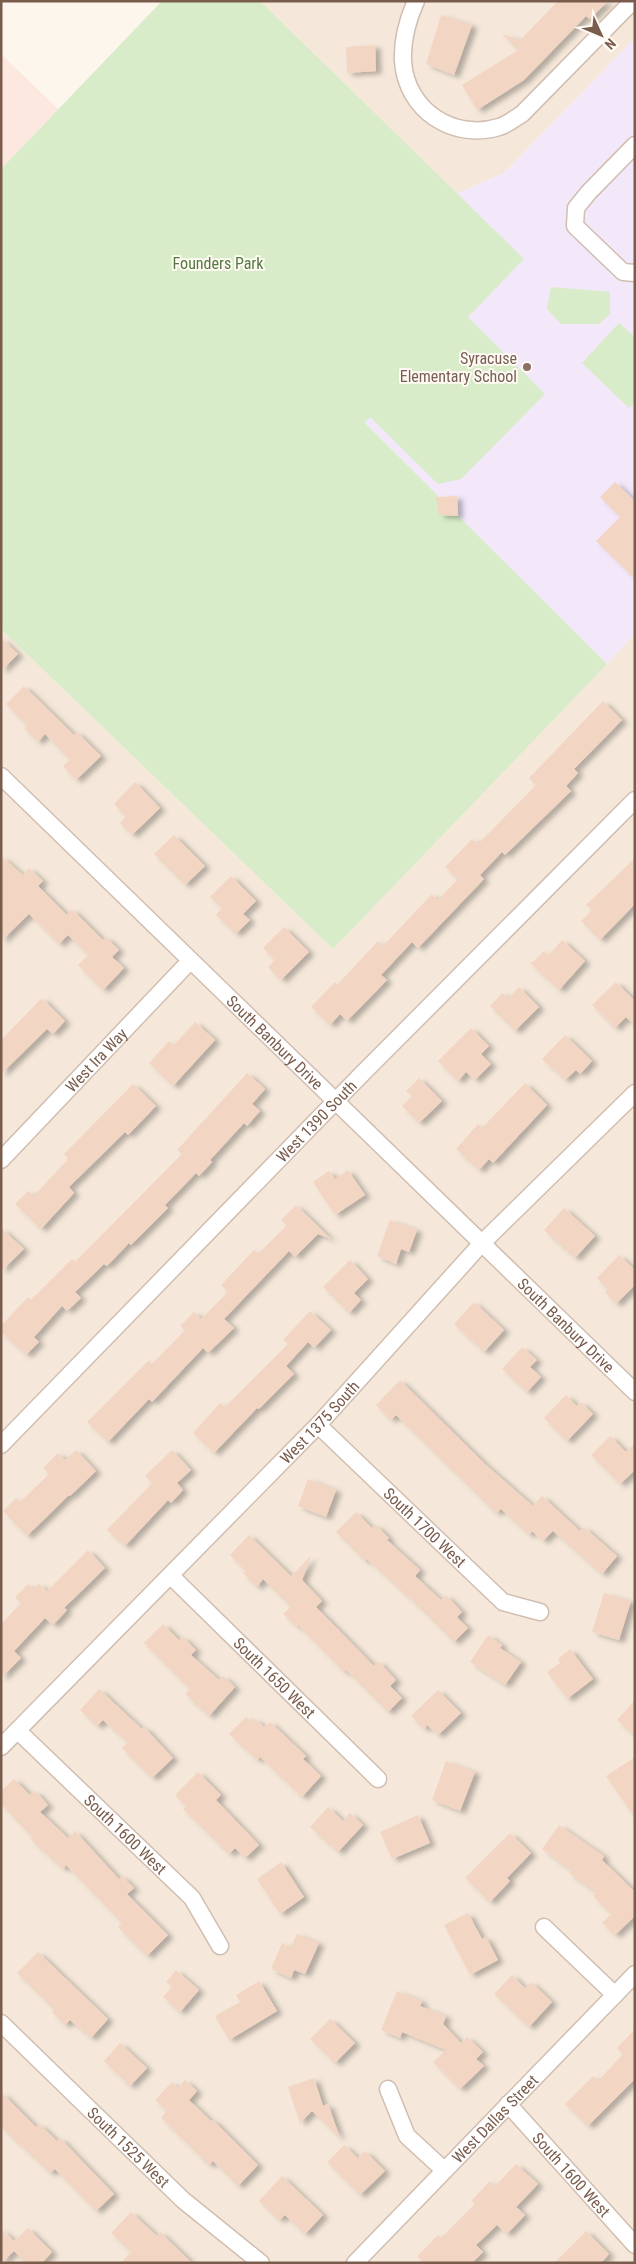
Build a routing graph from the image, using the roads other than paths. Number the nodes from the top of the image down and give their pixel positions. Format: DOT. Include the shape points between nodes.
graph roads {
  1 [pos="416,1"];
  2 [pos="632,1"];
  3 [pos="635,145"];
  4 [pos="635,273"];
  5 [pos="1,776"];
  6 [pos="635,800"];
  7 [pos="190,961"];
  8 [pos="635,1093"];
  9 [pos="336,1101"];
  10 [pos="1,1160"];
  11 [pos="482,1243"];
  12 [pos="635,1392"];
  13 [pos="318,1425"];
  14 [pos="1,1445"];
  15 [pos="171,1576"];
  16 [pos="540,1612"];
  17 [pos="18,1731"];
  18 [pos="1,1747"];
  19 [pos="378,1779"];
  20 [pos="544,1927"];
  21 [pos="220,1946"];
  22 [pos="635,1974"];
  23 [pos="615,1995"];
  24 [pos="1,2023"];
  25 [pos="388,2089"];
  26 [pos="508,2104"];
  27 [pos="444,2170"];
  28 [pos="635,2245"];
  29 [pos="261,2263"];
  30 [pos="355,2263"];
  1 -- 2 [label="street" via="406,24 403,62 412,91 425,110 443,124 472,132 500,127 522,114"];
  3 -- 4 [label="street" via="576,208 576,226 623,272"];
  5 -- 7 [label="street, South Banbury Drive"];
  6 -- 9 [label="street, West 1390 South"];
  7 -- 9 [label="street, South Banbury Drive"];
  7 -- 10 [label="street, West Ira Way"];
  8 -- 11 [label="street, West 1375 South"];
  9 -- 11 [label="street, South Banbury Drive"];
  9 -- 14 [label="street, West 1390 South"];
  11 -- 12 [label="street, South Banbury Drive"];
  11 -- 13 [label="street, West 1375 South"];
  13 -- 15 [label="street, West 1375 South"];
  13 -- 16 [label="street, South 1700 West" via="503,1602"];
  15 -- 17 [label="street, West 1375 South"];
  15 -- 19 [label="street, South 1650 West"];
  17 -- 18 [label="street, West 1375 South"];
  17 -- 21 [label="street, South 1600 West" via="192,1898"];
  20 -- 23 [label="street"];
  22 -- 23 [label="street, West Dallas Street"];
  23 -- 26 [label="street, West Dallas Street"];
  24 -- 29 [label="street, South 1525 West" via="183,2200"];
  25 -- 27 [label="street" via="407,2136"];
  26 -- 27 [label="street, West Dallas Street"];
  26 -- 28 [label="street, South 1600 West"];
  27 -- 30 [label="street, West Dallas Street"];
}
